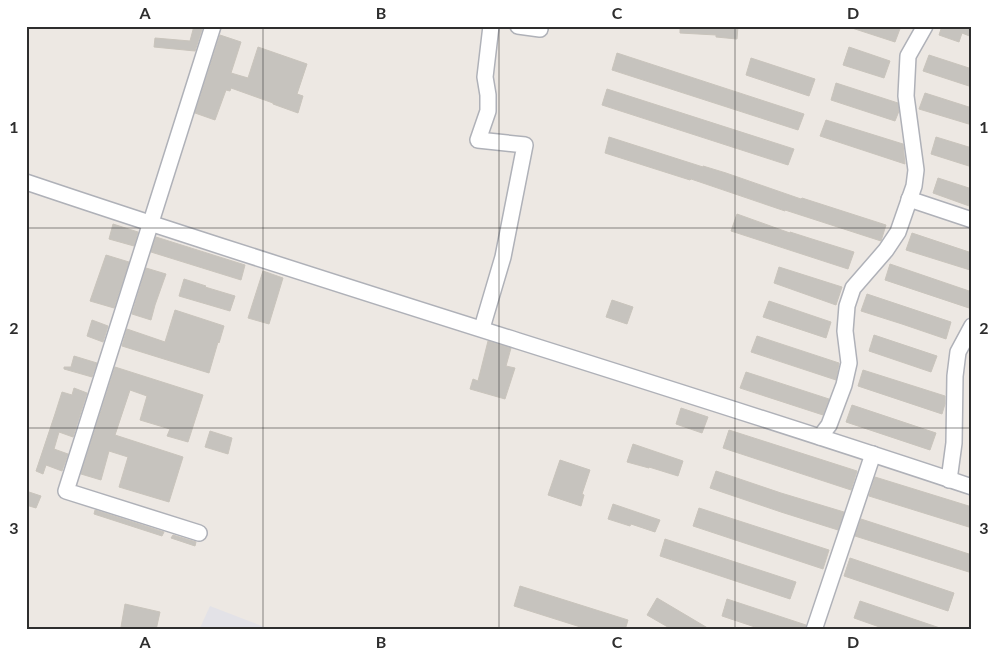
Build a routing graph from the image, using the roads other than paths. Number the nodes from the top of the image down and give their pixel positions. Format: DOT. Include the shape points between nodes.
graph roads {
  1 [pos="213,26"];
  2 [pos="492,26"];
  3 [pos="518,26"];
  4 [pos="925,26"];
  5 [pos="540,29"];
  6 [pos="26,182"];
  7 [pos="909,199"];
  8 [pos="972,220"];
  9 [pos="150,224"];
  10 [pos="972,326"];
  11 [pos="482,328"];
  12 [pos="820,437"];
  13 [pos="873,454"];
  14 [pos="949,480"];
  15 [pos="972,487"];
  16 [pos="199,533"];
  17 [pos="814,630"];
  1 -- 9 [label="street"];
  2 -- 11 [label="street" via="485,78 488,111 478,140 525,144 504,257"];
  3 -- 5 [label="street"];
  4 -- 7 [label="street" via="908,56 906,96 916,170"];
  6 -- 9 [label="street"];
  7 -- 8 [label="street"];
  7 -- 12 [label="street" via="898,232 853,288 847,306 845,331 849,363 829,425"];
  9 -- 11 [label="street"];
  9 -- 16 [label="street" via="66,491"];
  10 -- 14 [label="street" via="958,352"];
  11 -- 12 [label="street"];
  12 -- 13 [label="street"];
  13 -- 14 [label="street"];
  13 -- 17 [label="street"];
  14 -- 15 [label="street"];
}
